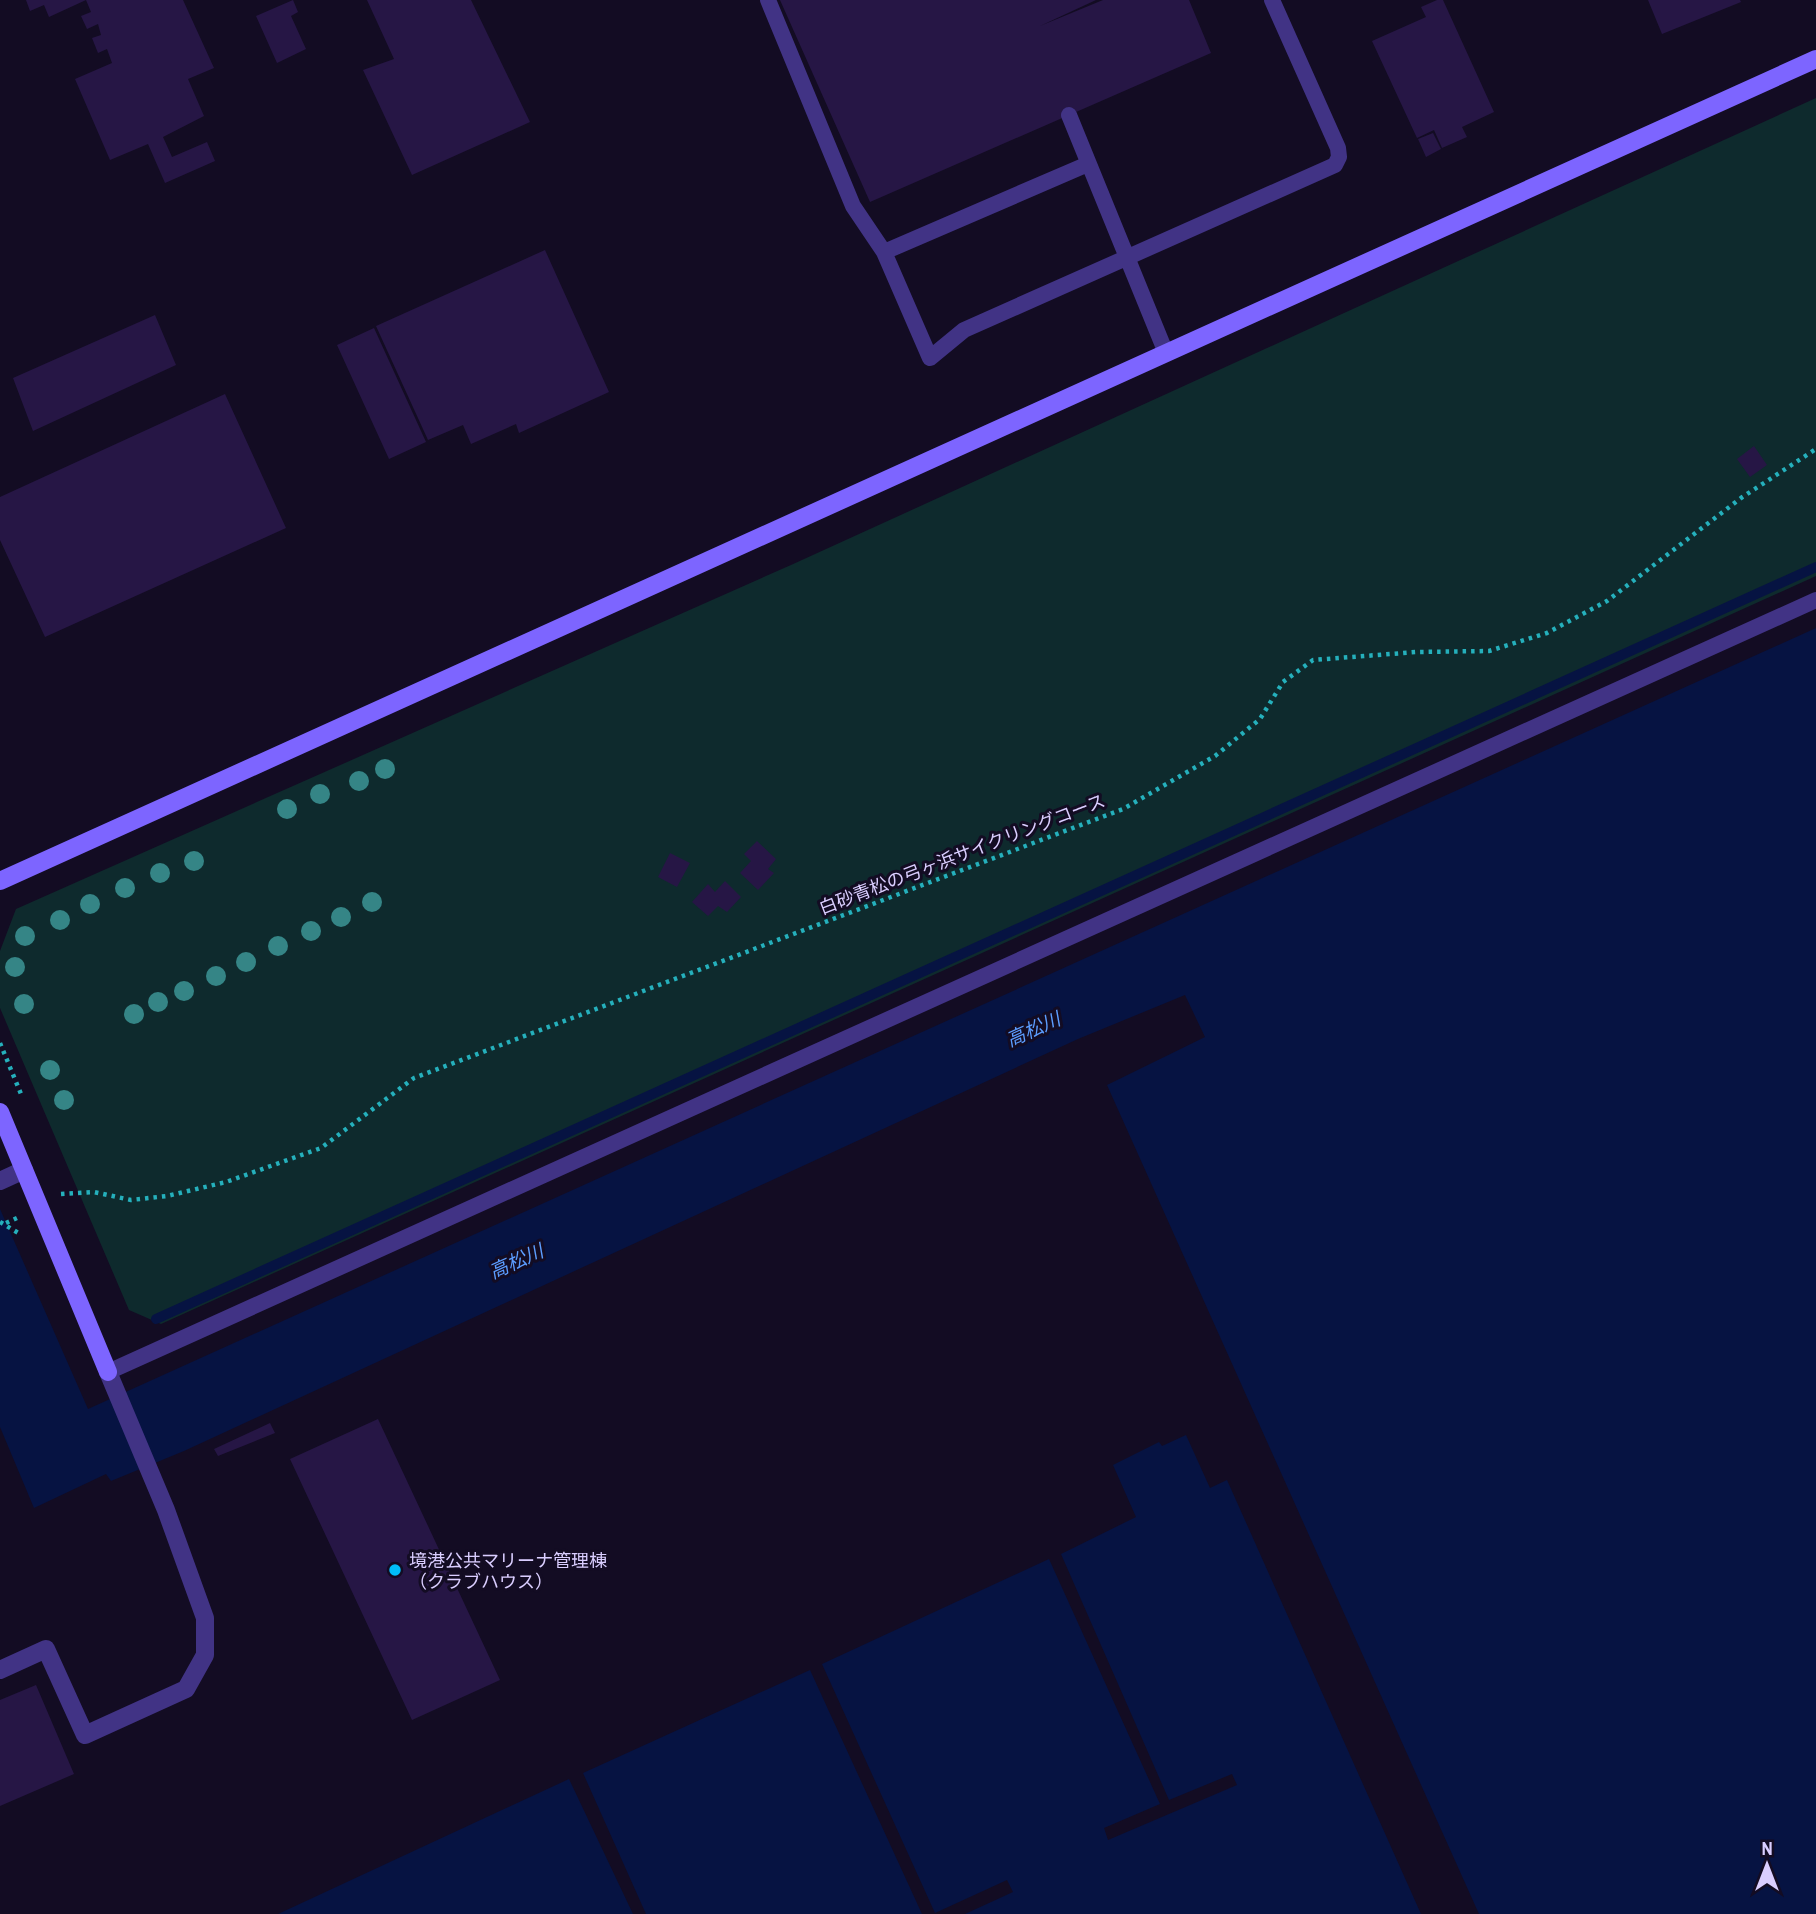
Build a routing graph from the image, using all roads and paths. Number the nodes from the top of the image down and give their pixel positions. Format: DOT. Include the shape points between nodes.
graph roads {
  1 [pos="768,0"];
  2 [pos="1272,0"];
  3 [pos="1816,59"];
  4 [pos="1069,115"];
  5 [pos="1088,164"];
  6 [pos="884,251"];
  7 [pos="1127,258"];
  8 [pos="1166,353"];
  9 [pos="1816,449"];
  10 [pos="1816,600"];
  11 [pos="0,881"];
  12 [pos="0,1043"];
  13 [pos="23,1100"];
  14 [pos="0,1112"];
  15 [pos="24,1170"];
  16 [pos="0,1181"];
  17 [pos="62,1193"];
  18 [pos="108,1372"];
  19 [pos="0,1670"];
  1 -- 6 [label="lane" via="853,206"];
  2 -- 7 [label="lane" via="1338,148 1335,165"];
  3 -- 8 [label="street"];
  4 -- 5 [label="lane"];
  5 -- 6 [label="lane"];
  5 -- 7 [label="lane"];
  6 -- 7 [label="lane" via="930,358 964,330"];
  7 -- 8 [label="lane"];
  8 -- 11 [label="street"];
  9 -- 17 [label="path, 白砂青松の弓ヶ浜サイクリングコース" via="1741,498 1607,601 1547,633 1489,651 1313,660 1283,682 1260,719 1215,756 1123,809 414,1078 321,1148 226,1182 167,1196 131,1200 94,1192"];
  10 -- 18 [label="lane"];
  12 -- 13 [label="path"];
  14 -- 15 [label="street"];
  15 -- 16 [label="street"];
  15 -- 18 [label="street"];
  18 -- 19 [label="street" via="205,1618 205,1656 186,1689 85,1735 46,1649"];
}
